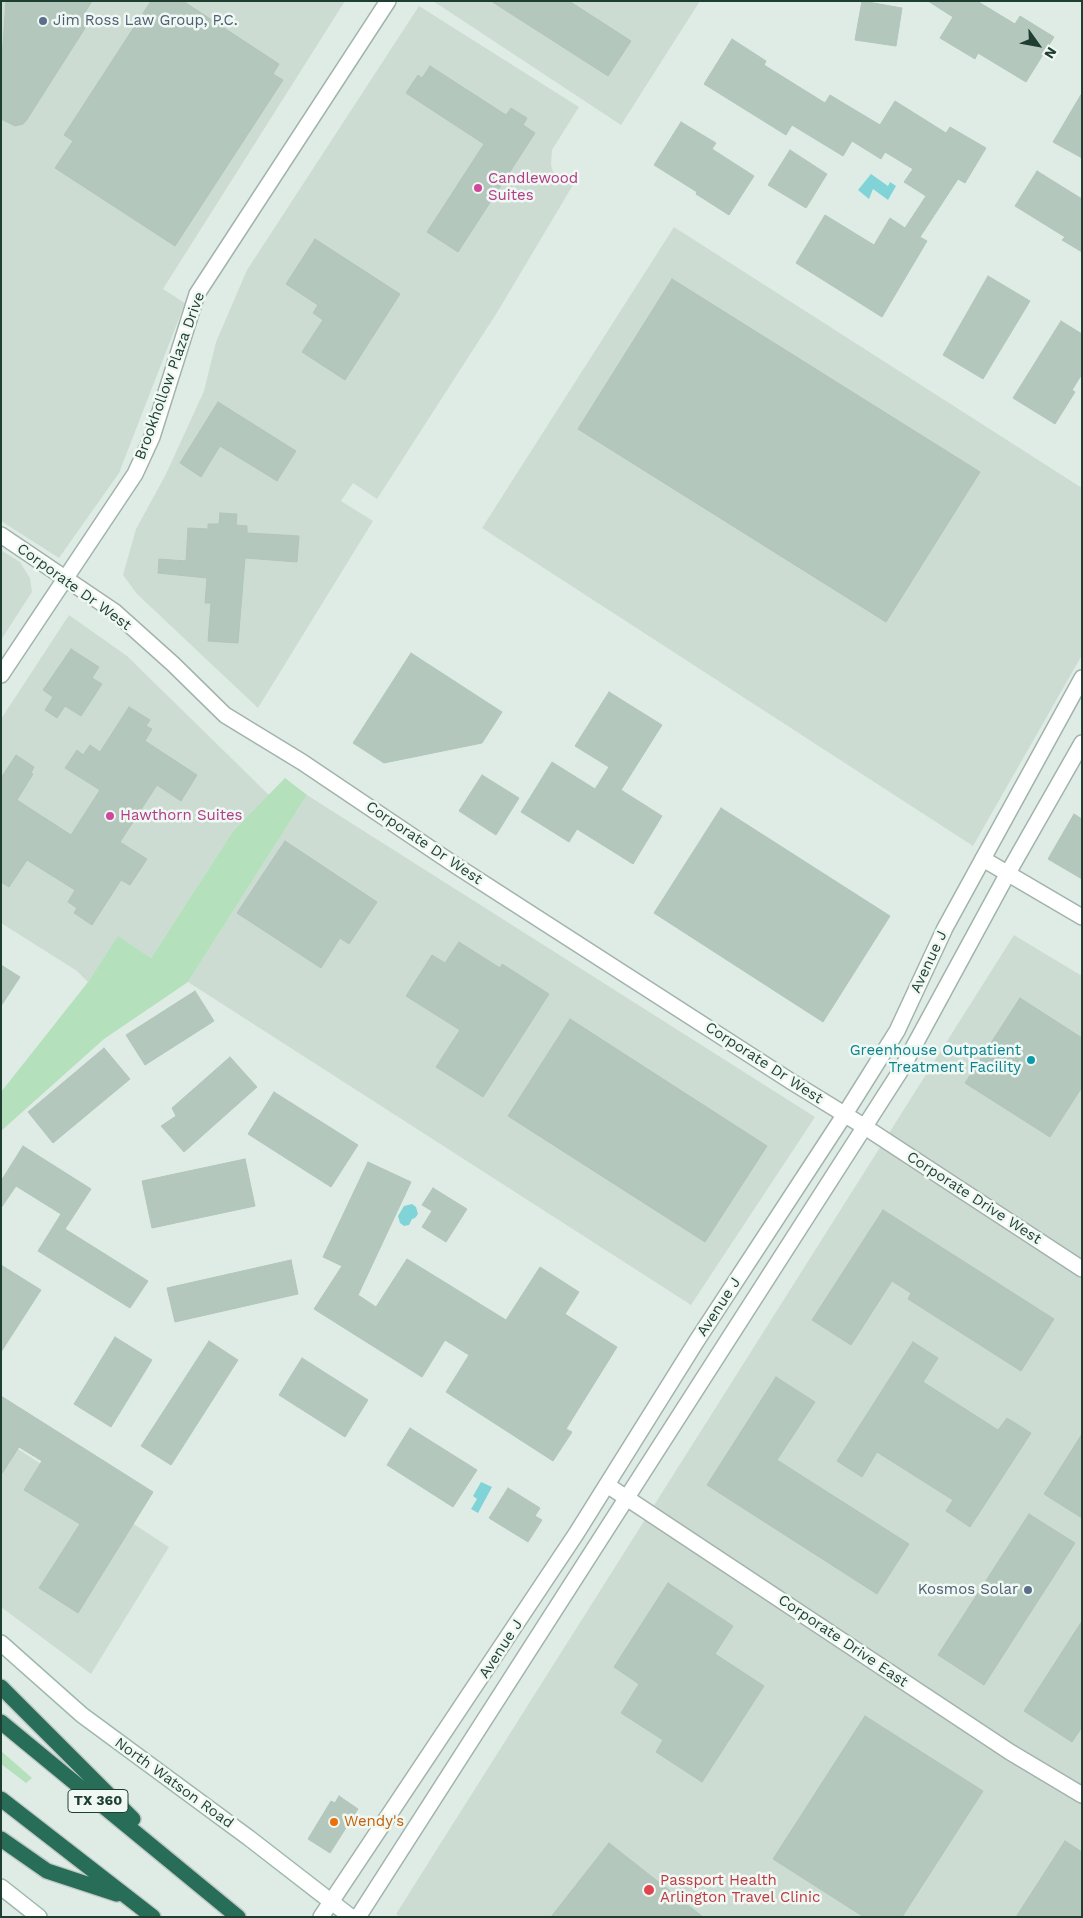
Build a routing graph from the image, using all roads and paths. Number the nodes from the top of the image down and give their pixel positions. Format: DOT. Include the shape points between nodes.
graph roads {
  1 [pos="388,1"];
  2 [pos="1,535"];
  3 [pos="66,577"];
  4 [pos="1,676"];
  5 [pos="1082,678"];
  6 [pos="1082,743"];
  7 [pos="983,859"];
  8 [pos="1008,873"];
  9 [pos="1082,917"];
  10 [pos="845,1114"];
  11 [pos="865,1126"];
  12 [pos="1082,1269"];
  13 [pos="607,1485"];
  14 [pos="628,1498"];
  15 [pos="1,1642"];
  16 [pos="1,1687"];
  17 [pos="471,1693"];
  18 [pos="492,1707"];
  19 [pos="1,1722"];
  20 [pos="1082,1795"];
  21 [pos="1,1799"];
  22 [pos="1,1838"];
  23 [pos="194,1880"];
  24 [pos="1,1887"];
  25 [pos="128,1897"];
  26 [pos="332,1902"];
  27 [pos="38,1917"];
  28 [pos="153,1917"];
  29 [pos="238,1917"];
  30 [pos="321,1917"];
  31 [pos="351,1917"];
  32 [pos="358,1917"];
  1 -- 3 [label="street, Brookhollow Plaza Drive" via="197,294 152,437 135,474"];
  2 -- 3 [label="street, Corporate Dr West"];
  3 -- 4 [label="street, Brookhollow Plaza Drive"];
  3 -- 10 [label="street, Corporate Dr West" via="115,612 225,716 302,762 455,865"];
  5 -- 7 [label="street, Avenue J"];
  6 -- 8 [label="street, Avenue J"];
  7 -- 8 [label="street"];
  7 -- 10 [label="street, Avenue J" via="945,928 897,1031"];
  8 -- 9 [label="street"];
  8 -- 11 [label="street, Avenue J" via="901,1070"];
  10 -- 11 [label="street, Corporate Dr West"];
  10 -- 13 [label="street, Avenue J"];
  11 -- 12 [label="street, Corporate Drive West"];
  11 -- 14 [label="street, Avenue J"];
  13 -- 14 [label="street, Corporate Drive East"];
  13 -- 17 [label="street, Avenue J"];
  14 -- 18 [label="street, Avenue J"];
  14 -- 20 [label="street, Corporate Drive East" via="1010,1752"];
  15 -- 26 [label="street, North Watson Road" via="82,1715"];
  16 -- 23 [label="highway"];
  17 -- 18 [label="street"];
  17 -- 26 [label="street, Avenue J"];
  18 -- 32 [label="street, Avenue J"];
  19 -- 23 [label="highway, TX 360"];
  21 -- 25 [label="highway"];
  22 -- 25 [label="highway" via="47,1871"];
  23 -- 29 [label="highway, TX 360"];
  24 -- 27 [label="street"];
  25 -- 28 [label="highway"];
  26 -- 30 [label="street, Avenue J"];
  26 -- 31 [label="street, North Watson Road"];
}
